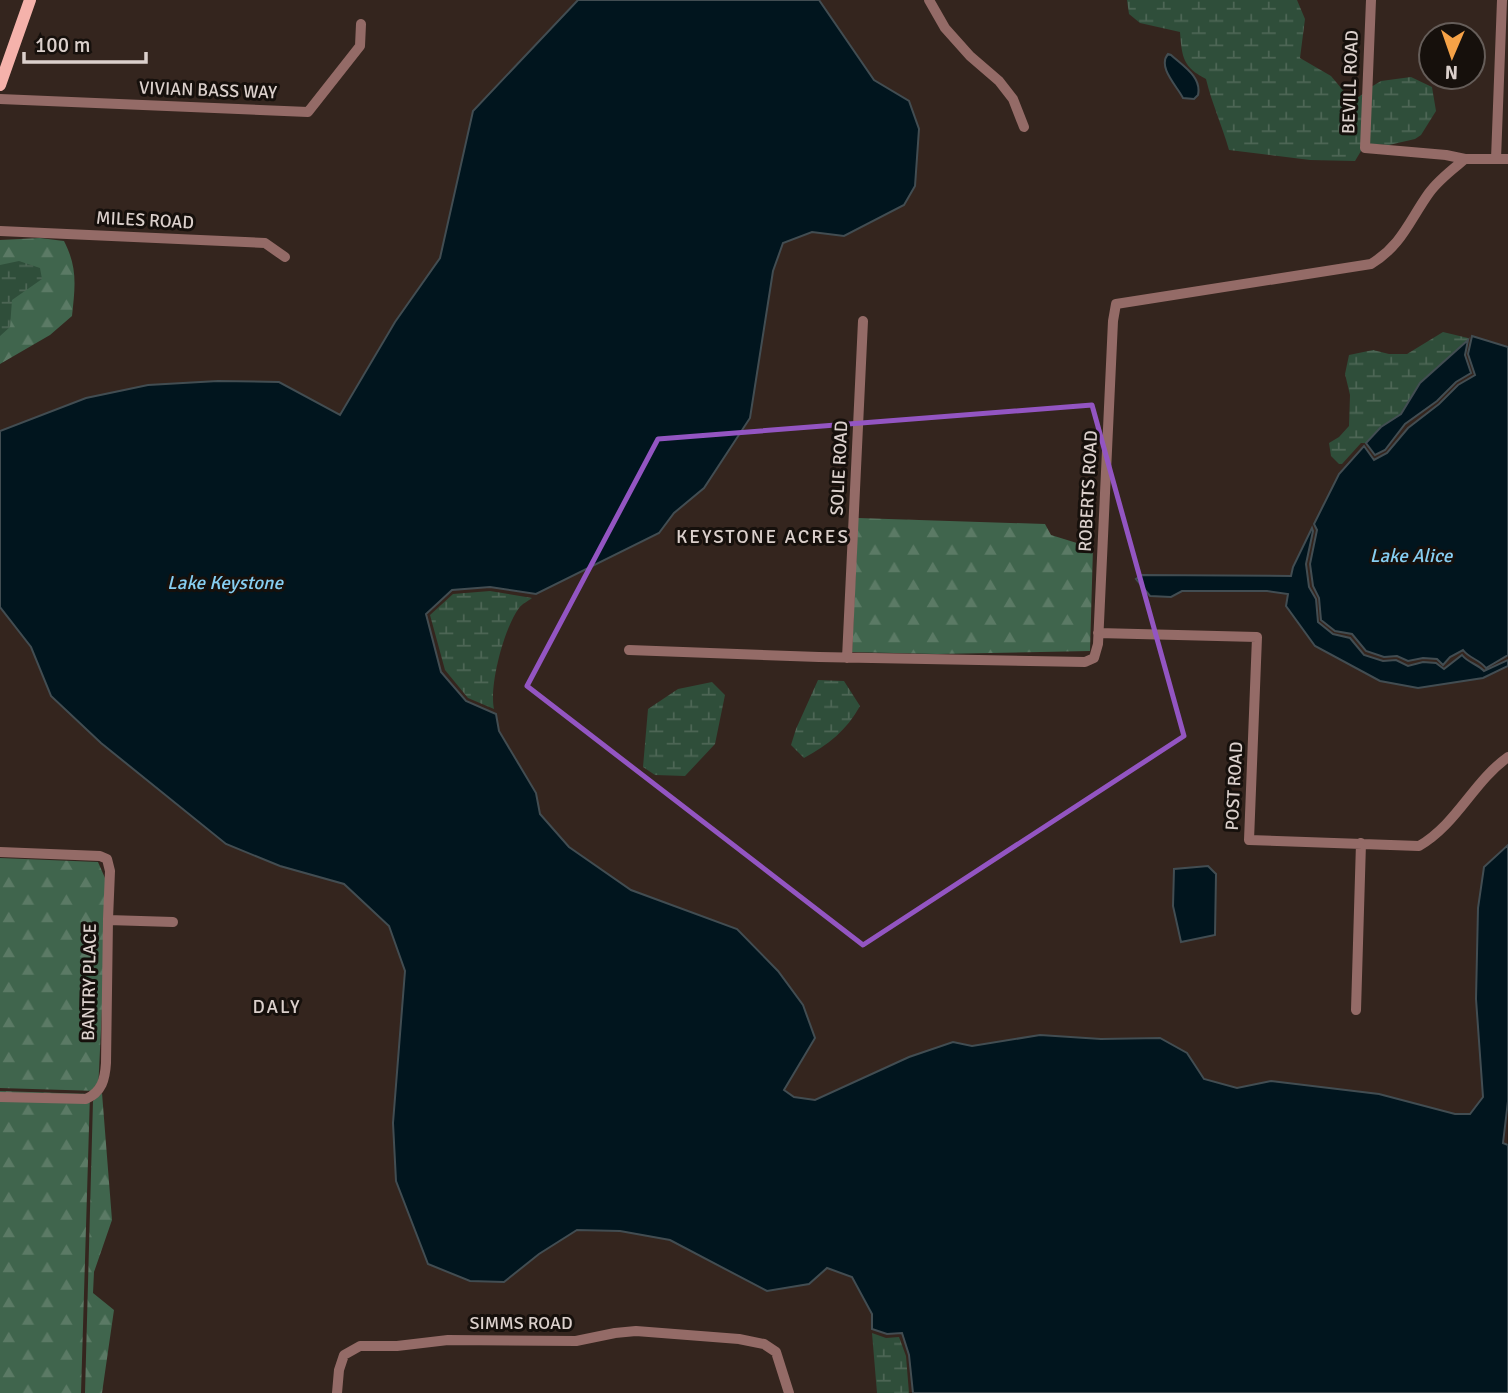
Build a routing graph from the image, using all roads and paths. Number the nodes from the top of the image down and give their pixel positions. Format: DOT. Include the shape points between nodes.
graph roads {
  1 [pos="30,0"];
  2 [pos="929,0"];
  3 [pos="1371,0"];
  4 [pos="1502,0"];
  5 [pos="361,24"];
  6 [pos="0,85"];
  7 [pos="0,99"];
  8 [pos="1024,127"];
  9 [pos="1465,159"];
  10 [pos="1502,159"];
  11 [pos="0,231"];
  12 [pos="285,257"];
  13 [pos="863,321"];
  14 [pos="1098,633"];
  15 [pos="629,650"];
  16 [pos="847,658"];
  17 [pos="1508,757"];
  18 [pos="1361,843"];
  19 [pos="0,852"];
  20 [pos="108,920"];
  21 [pos="173,922"];
  22 [pos="1356,1010"];
  23 [pos="0,1097"];
  24 [pos="337,1393"];
  25 [pos="789,1393"];
  1 -- 6 [label="main road"];
  2 -- 8 [label="street" via="945,28 1013,99"];
  3 -- 9 [label="street, BEVILL ROAD" via="1364,148"];
  4 -- 10 [label="street"];
  5 -- 7 [label="street, VIVIAN BASS WAY" via="360,46 308,112"];
  9 -- 10 [label="street"];
  9 -- 14 [label="street, ROBERTS ROAD" via="1430,191 1388,254 1371,264 1116,304"];
  11 -- 12 [label="street, MILES ROAD" via="265,243"];
  13 -- 16 [label="street, SOLIE ROAD"];
  14 -- 16 [label="street, ROBERTS ROAD" via="1097,652 1086,662"];
  14 -- 18 [label="street, POST ROAD" via="1257,637 1249,840"];
  15 -- 16 [label="street, ROBERTS ROAD"];
  17 -- 18 [label="street, POST ROAD" via="1478,784 1450,822 1419,846"];
  18 -- 22 [label="street"];
  19 -- 20 [label="street, BANTRY PLACE" via="107,859"];
  20 -- 21 [label="street"];
  20 -- 23 [label="street, BANTRY PLACE" via="105,1077 100,1089 86,1099"];
  24 -- 25 [label="street, SIMMS ROAD" via="344,1355 360,1346 448,1340 576,1341 636,1331 764,1344 776,1352"];
}
